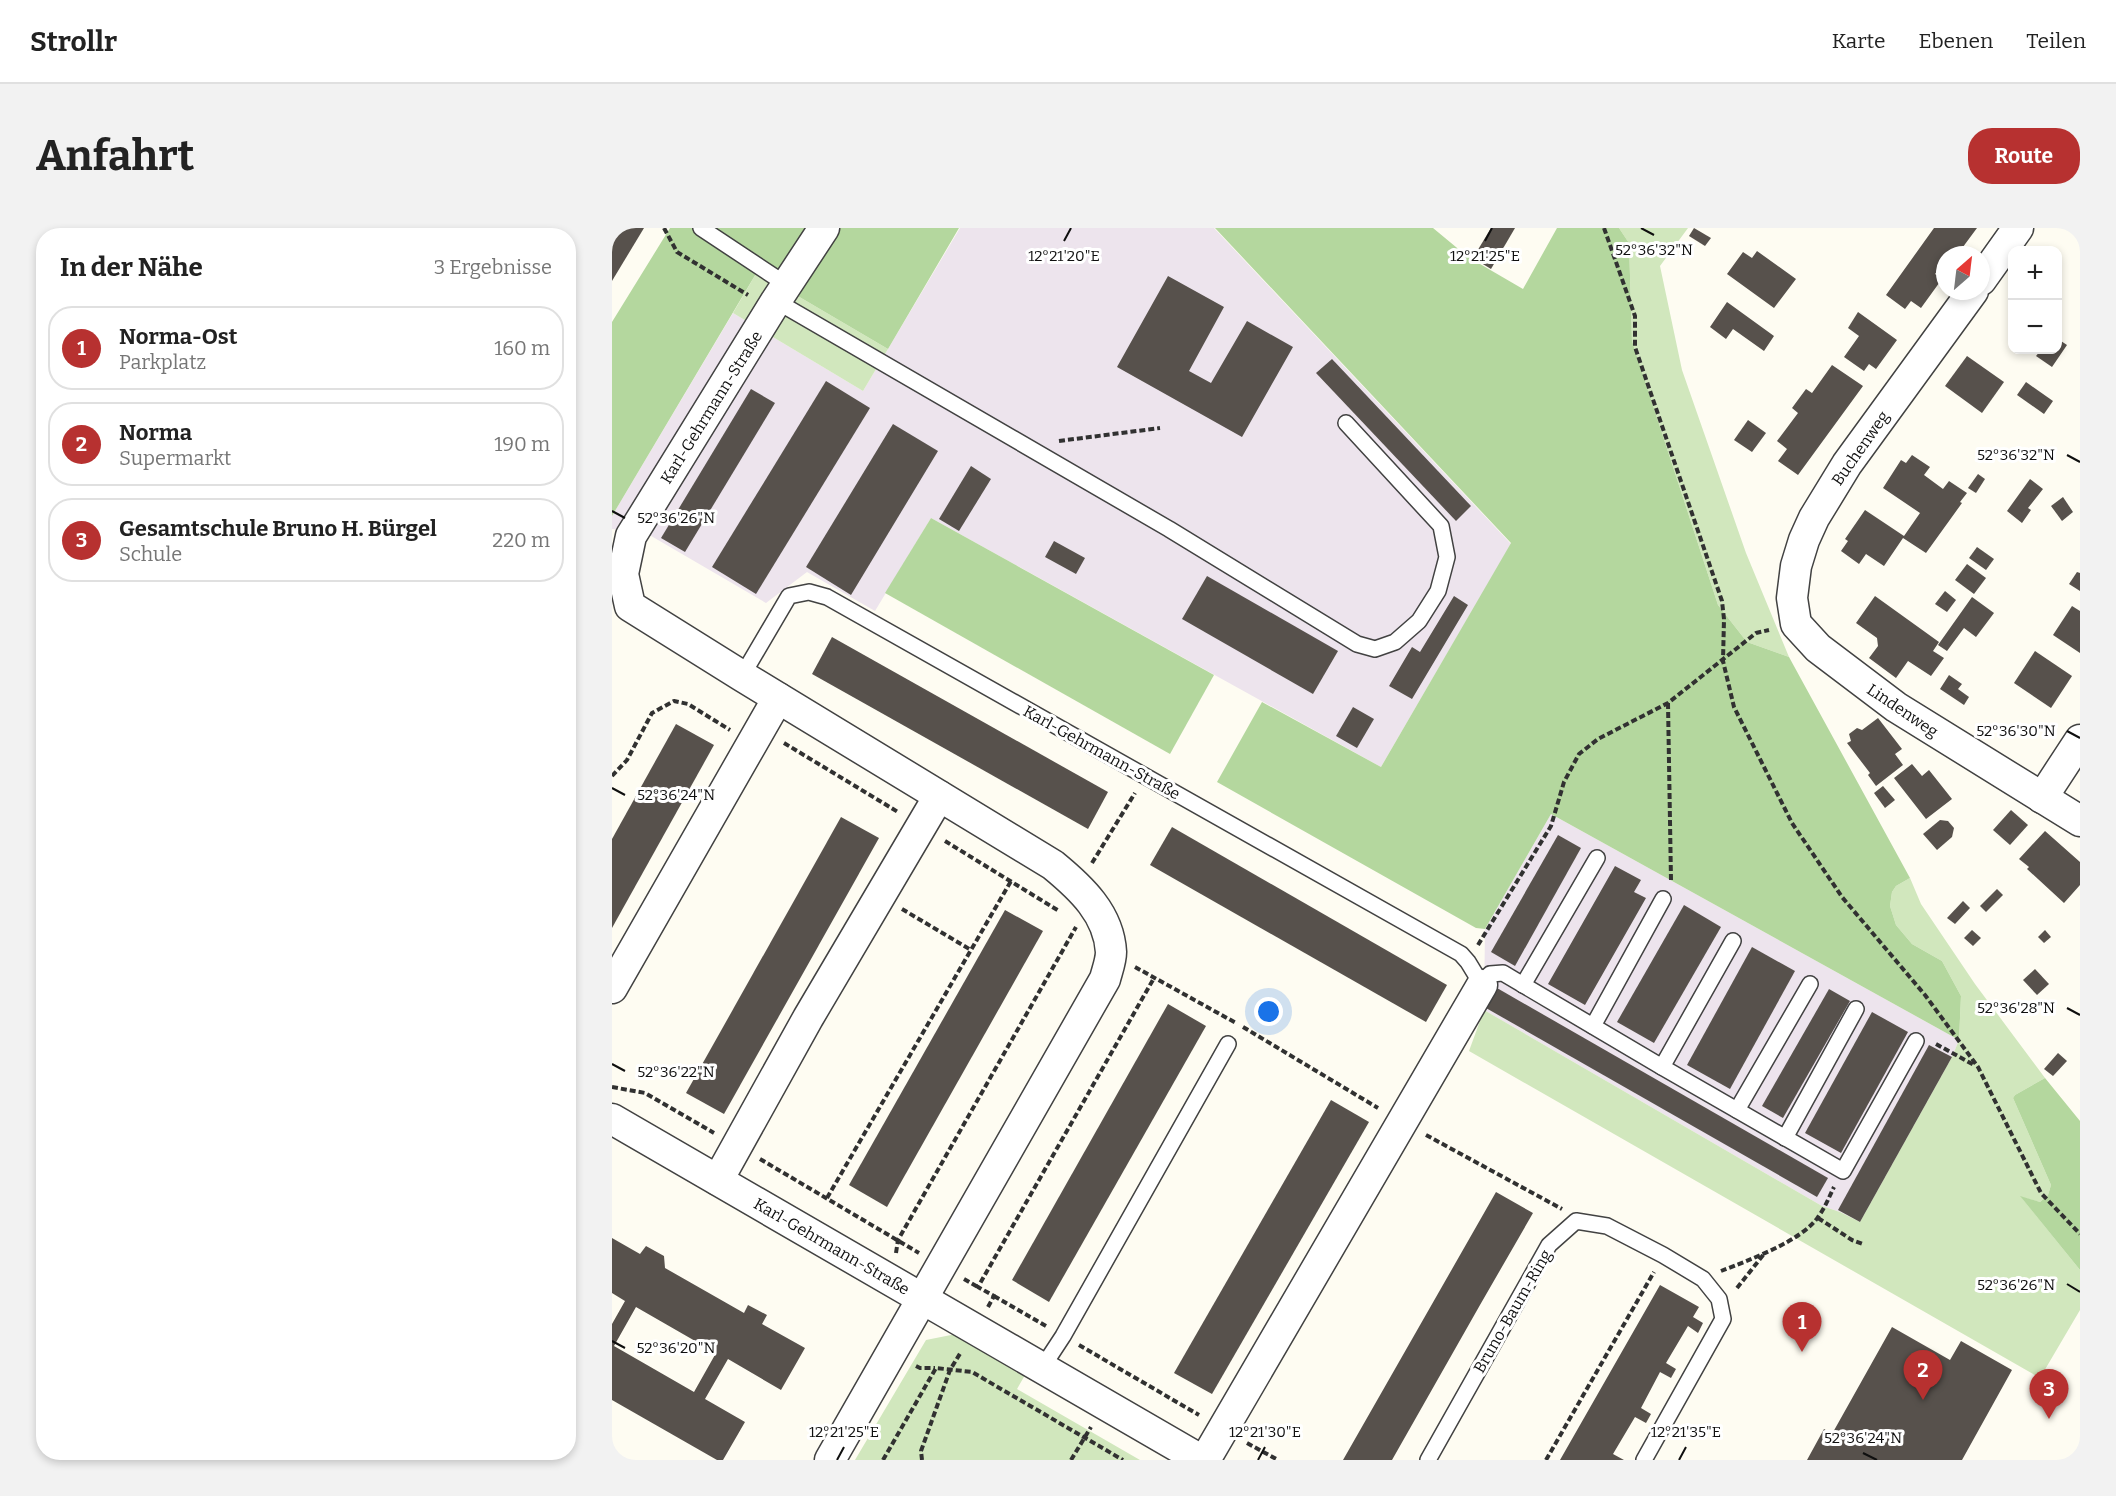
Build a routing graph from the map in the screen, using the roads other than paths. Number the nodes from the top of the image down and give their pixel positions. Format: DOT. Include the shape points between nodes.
graph roads {
  1 [pos="700,228"];
  2 [pos="824,228"];
  3 [pos="2018,228"];
  4 [pos="1990,267"];
  5 [pos="778,298"];
  6 [pos="1966,300"];
  7 [pos="1346,423"];
  8 [pos="1796,624"];
  9 [pos="742,676"];
  10 [pos="778,698"];
  11 [pos="2080,740"];
  12 [pos="939,796"];
  13 [pos="2042,798"];
  14 [pos="2080,822"];
  15 [pos="1597,858"];
  16 [pos="1663,899"];
  17 [pos="1733,941"];
  18 [pos="1475,974"];
  19 [pos="1810,984"];
  20 [pos="1523,985"];
  21 [pos="612,988"];
  22 [pos="1856,1009"];
  23 [pos="1593,1026"];
  24 [pos="1916,1041"];
  25 [pos="1228,1044"];
  26 [pos="1662,1067"];
  27 [pos="1737,1110"];
  28 [pos="612,1119"];
  29 [pos="1785,1138"];
  30 [pos="718,1180"];
  31 [pos="923,1299"];
  32 [pos="1042,1368"];
  33 [pos="830,1460"];
  34 [pos="1203,1460"];
  35 [pos="1428,1460"];
  36 [pos="1644,1460"];
  1 -- 5 [label="lane"];
  2 -- 5 [label="street, Karl-Gehrmann-Straße"];
  3 -- 4 [label="street"];
  5 -- 7 [label="lane" via="1357,644 1375,649 1395,642 1419,621 1438,591 1447,557 1441,526"];
  5 -- 9 [label="street, Karl-Gehrmann-Straße" via="631,536 623,574 630,606"];
  6 -- 8 [label="street, Buchenweg" via="1847,464 1814,518 1796,566 1792,598"];
  8 -- 13 [label="street, Lindenweg" via="1818,648 1896,707"];
  9 -- 10 [label="street, Karl-Gehrmann-Straße"];
  9 -- 18 [label="lane, Karl-Gehrmann-Straße" via="789,596 809,592 827,597 1461,954"];
  10 -- 12 [label="street, Karl-Gehrmann-Straße"];
  10 -- 21 [label="street"];
  11 -- 13 [label="street"];
  12 -- 30 [label="street"];
  12 -- 31 [label="street, Karl-Gehrmann-Straße" via="1053,865 1080,887 1099,912 1111,953 1105,979"];
  13 -- 14 [label="street, Lindenweg"];
  15 -- 20 [label="lane"];
  16 -- 23 [label="lane"];
  17 -- 26 [label="lane"];
  18 -- 20 [label="lane" via="1503,973"];
  18 -- 34 [label="street" via="1403,1122"];
  19 -- 27 [label="lane"];
  20 -- 23 [label="lane"];
  22 -- 29 [label="lane"];
  23 -- 26 [label="lane"];
  24 -- 29 [label="lane" via="1843,1171"];
  25 -- 32 [label="lane"];
  26 -- 27 [label="lane"];
  27 -- 29 [label="lane"];
  28 -- 30 [label="street, Karl-Gehrmann-Straße"];
  30 -- 31 [label="street, Karl-Gehrmann-Straße"];
  31 -- 32 [label="street"];
  31 -- 33 [label="street"];
  32 -- 34 [label="street"];
  35 -- 36 [label="lane, Bruno-Baum-Ring" via="1549,1245 1576,1221 1607,1226 1664,1255 1703,1279 1719,1299 1723,1319"];
}
